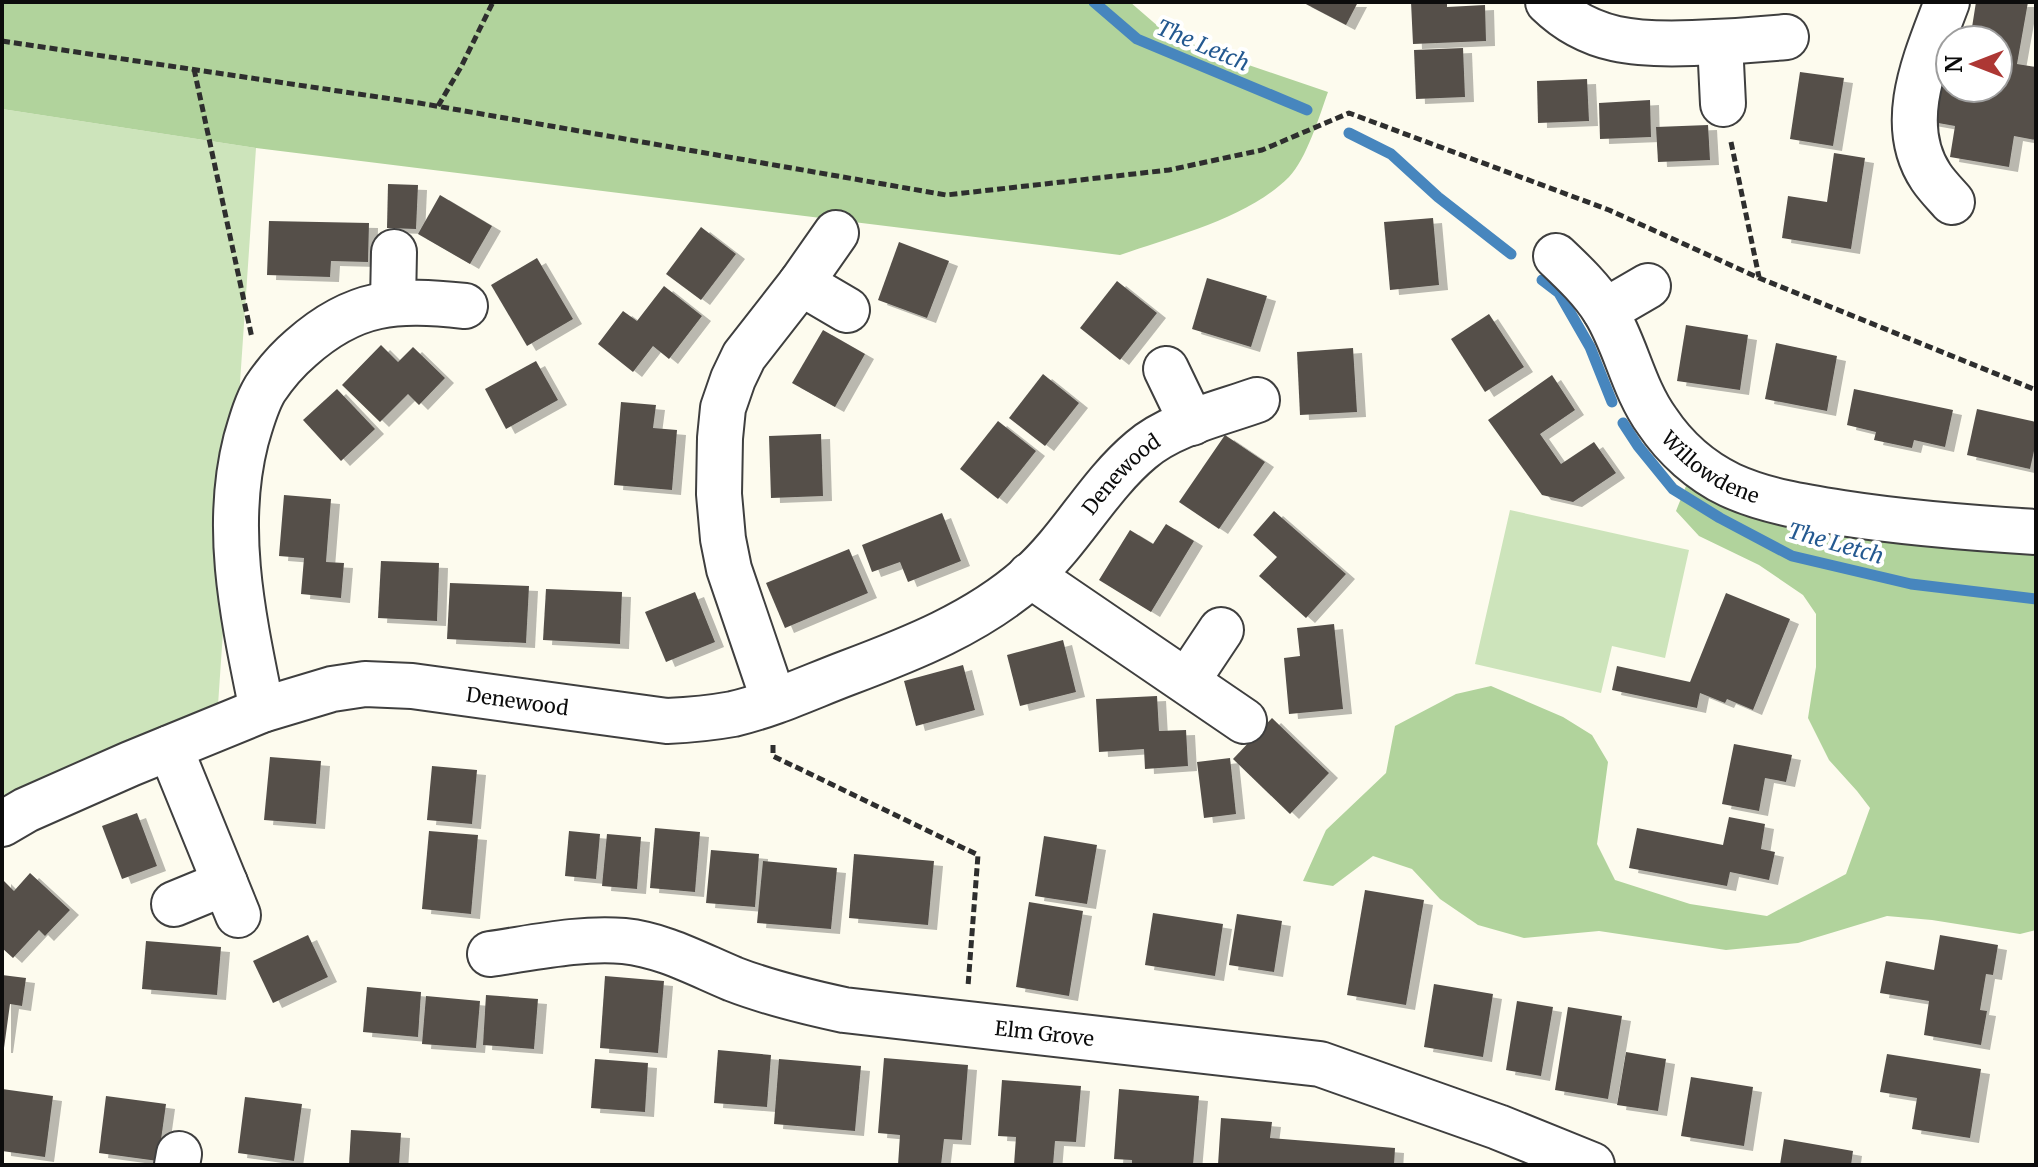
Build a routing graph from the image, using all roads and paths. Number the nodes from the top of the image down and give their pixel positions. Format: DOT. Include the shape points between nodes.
graph roads {
  1 [pos="493,2"];
  2 [pos="1548,2"];
  3 [pos="1947,2"];
  4 [pos="1786,37"];
  5 [pos="2,41"];
  6 [pos="1720,42"];
  7 [pos="194,69"];
  8 [pos="1723,104"];
  9 [pos="438,106"];
  10 [pos="1952,202"];
  11 [pos="836,233"];
  12 [pos="394,252"];
  13 [pos="1556,256"];
  14 [pos="1759,278"];
  15 [pos="801,283"];
  16 [pos="1648,286"];
  17 [pos="393,303"];
  18 [pos="465,306"];
  19 [pos="847,310"];
  20 [pos="1605,311"];
  21 [pos="1166,369"];
  22 [pos="2036,390"];
  23 [pos="264,391"];
  24 [pos="1257,400"];
  25 [pos="1192,423"];
  26 [pos="2036,532"];
  27 [pos="1030,575"];
  28 [pos="1221,630"];
  29 [pos="1187,681"];
  30 [pos="774,701"];
  31 [pos="262,710"];
  32 [pos="1244,721"];
  33 [pos="170,748"];
  34 [pos="2,824"];
  35 [pos="174,904"];
  36 [pos="490,954"];
  37 [pos="965,1023"];
  38 [pos="1592,1165"];
  1 -- 9 [label="path"];
  2 -- 6 [label="street" via="1602,36 1655,45"];
  3 -- 10 [label="street" via="1924,63 1914,121 1918,149 1931,177"];
  4 -- 6 [label="street"];
  5 -- 7 [label="path"];
  6 -- 8 [label="street"];
  7 -- 9 [label="path"];
  7 -- 23 [label="path"];
  8 -- 14 [label="path"];
  9 -- 14 [label="path" via="946,195 1169,170 1262,150 1349,113 1609,210"];
  11 -- 15 [label="street"];
  12 -- 17 [label="street"];
  13 -- 20 [label="street, Willowdene"];
  14 -- 22 [label="path"];
  15 -- 19 [label="street"];
  15 -- 30 [label="street" via="744,356 723,408 720,438 726,554"];
  16 -- 20 [label="street"];
  17 -- 18 [label="street"];
  17 -- 23 [label="street" via="337,321 287,361"];
  20 -- 26 [label="street, Willowdene" via="1655,419 1676,446 1726,483 1817,510"];
  21 -- 25 [label="street"];
  23 -- 31 [label="street" via="242,457 235,536"];
  24 -- 25 [label="street, Denewood"];
  25 -- 27 [label="street, Denewood" via="1143,448"];
  27 -- 29 [label="street"];
  27 -- 30 [label="street, Denewood" via="957,627"];
  28 -- 29 [label="street"];
  29 -- 32 [label="street"];
  30 -- 31 [label="street, Denewood" via="736,713 667,721 365,684"];
  30 -- 37 [label="path" via="773,756 978,855"];
  31 -- 33 [label="street, Denewood"];
  33 -- 34 [label="street, Denewood"];
  33 -- 35 [label="street" via="231,899"];
  36 -- 37 [label="street, Elm Grove" via="623,941 681,955 798,1000"];
  37 -- 38 [label="street, Elm Grove" via="1320,1064"];
}
